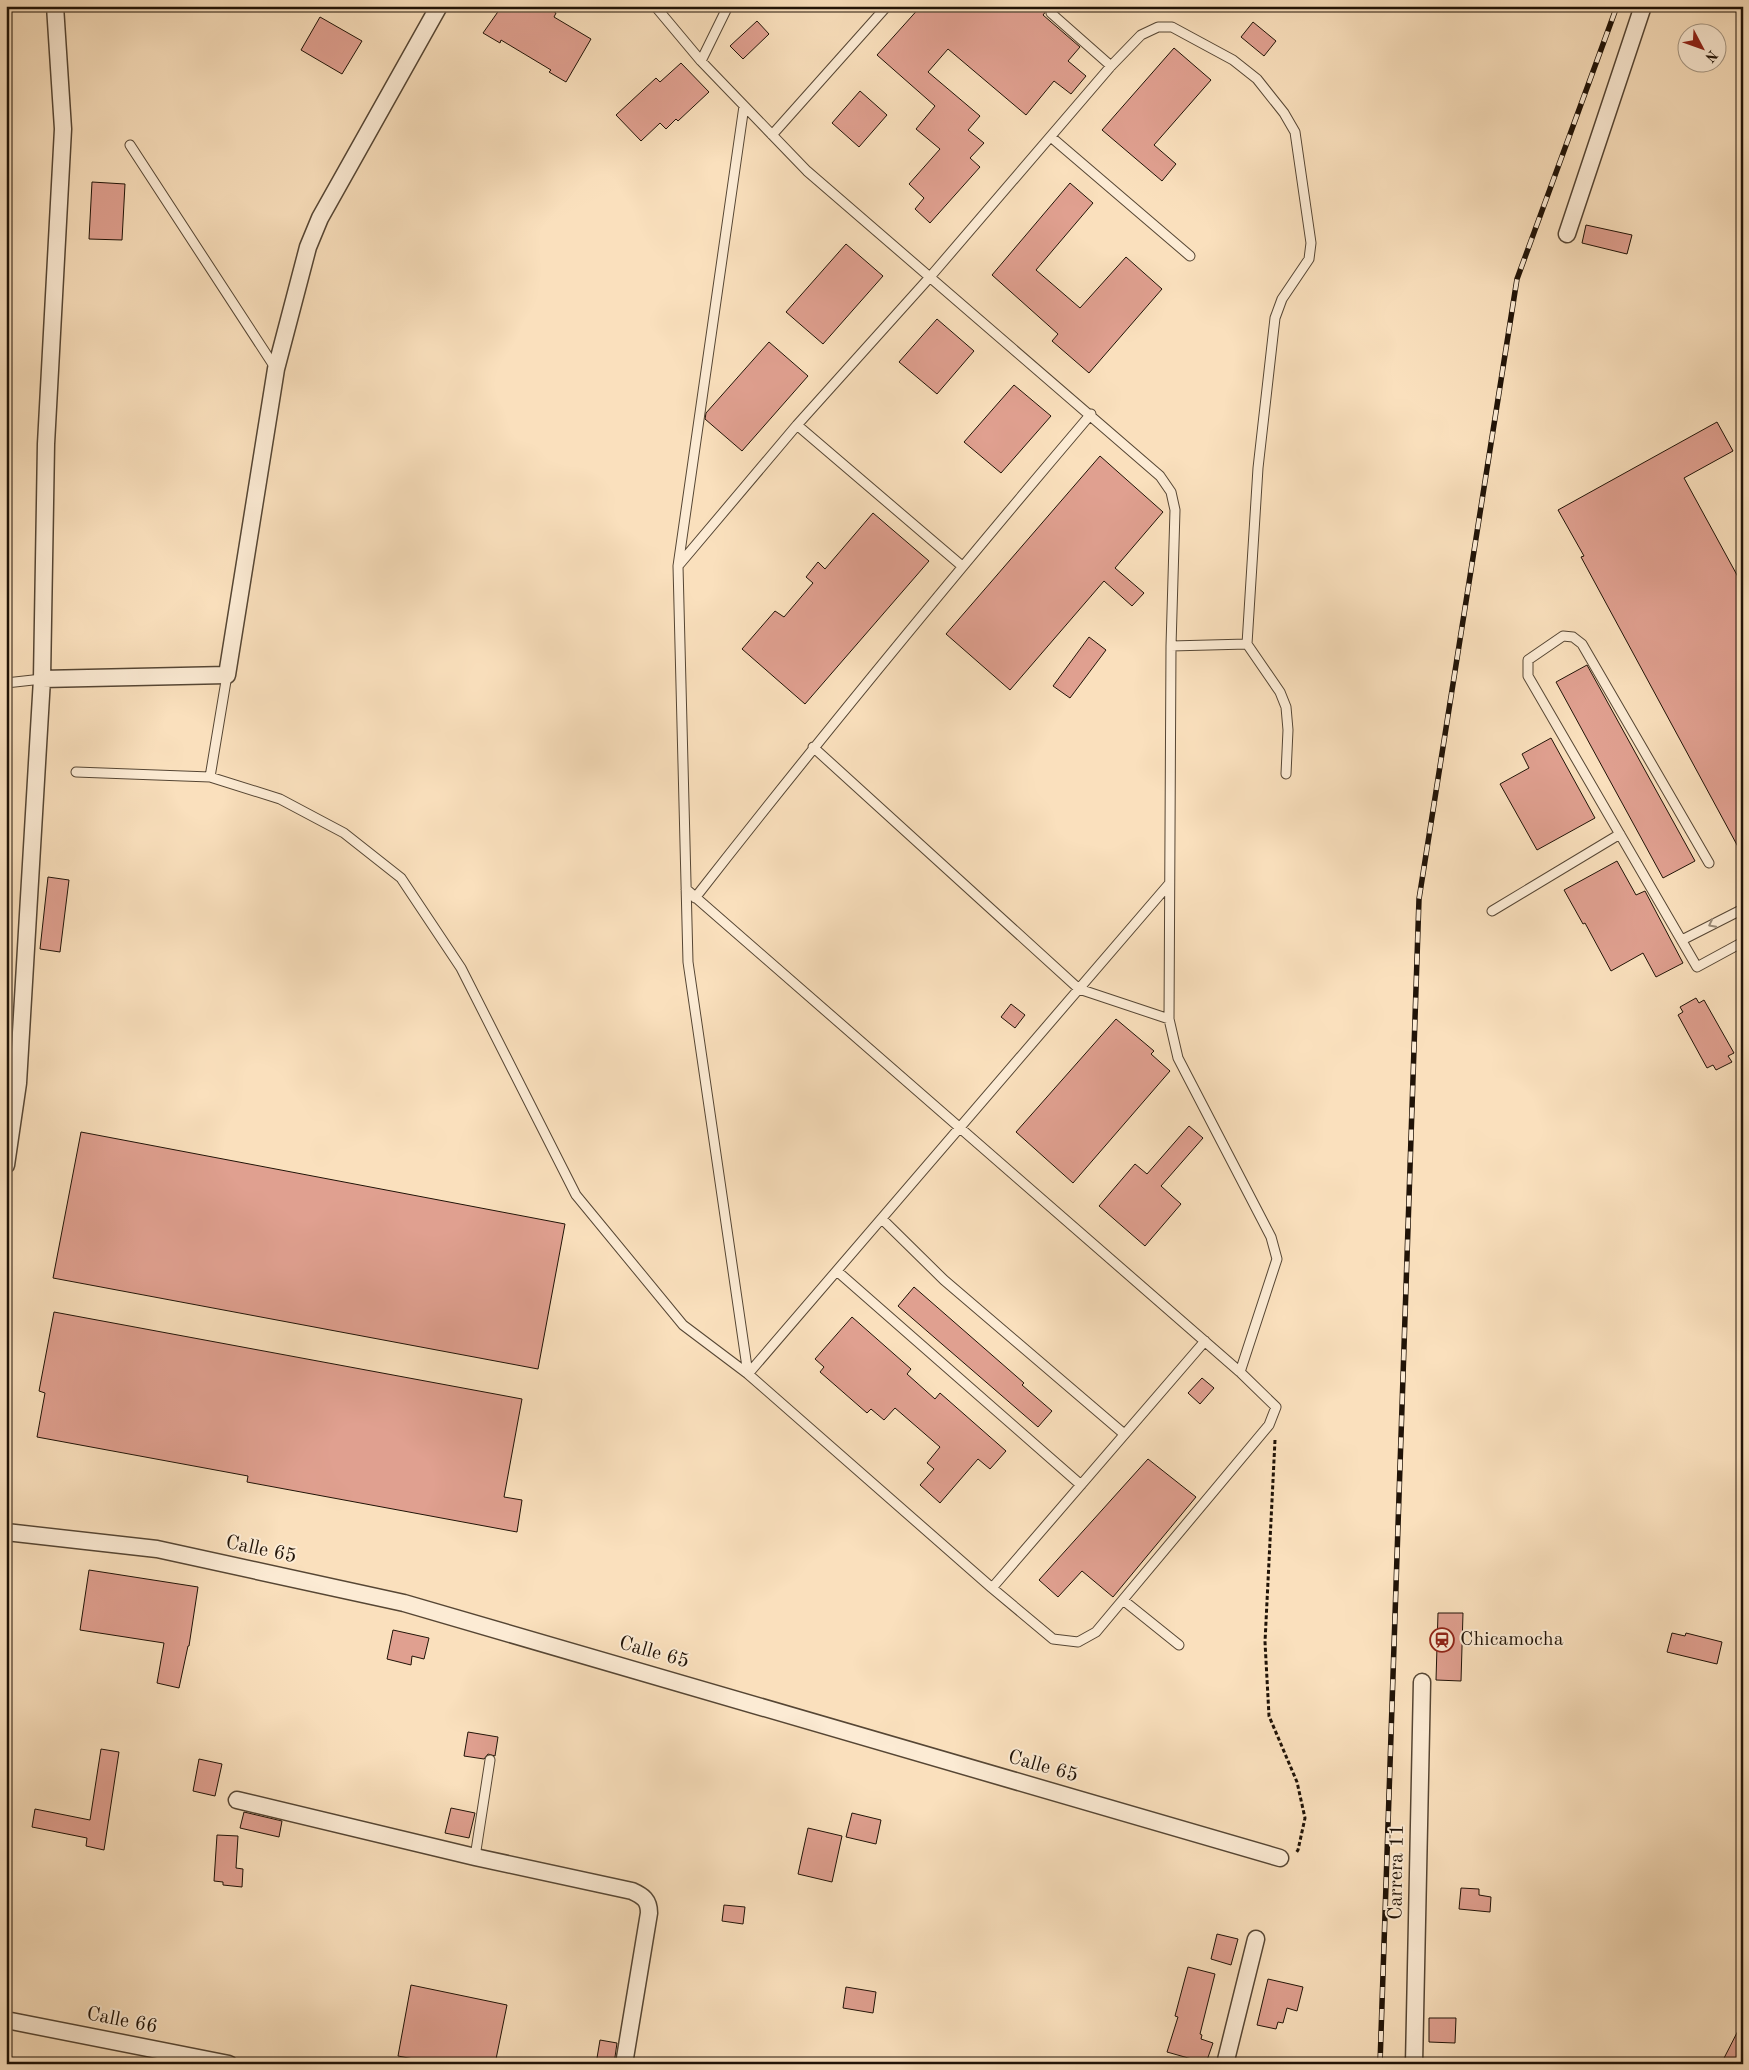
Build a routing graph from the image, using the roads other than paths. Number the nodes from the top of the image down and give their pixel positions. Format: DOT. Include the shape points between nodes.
graph roads {
  1 [pos="55,6"];
  2 [pos="439,6"];
  3 [pos="655,6"];
  4 [pos="719,6"];
  5 [pos="728,6"];
  6 [pos="887,6"];
  7 [pos="1644,6"];
  8 [pos="1051,13"];
  9 [pos="724,16"];
  10 [pos="701,61"];
  11 [pos="1111,66"];
  12 [pos="744,106"];
  13 [pos="772,135"];
  14 [pos="1051,137"];
  15 [pos="130,145"];
  16 [pos="1567,234"];
  17 [pos="1190,256"];
  18 [pos="930,276"];
  19 [pos="276,369"];
  20 [pos="1091,414"];
  21 [pos="797,425"];
  22 [pos="678,566"];
  23 [pos="962,566"];
  24 [pos="1247,644"];
  25 [pos="1171,646"];
  26 [pos="227,675"];
  27 [pos="42,679"];
  28 [pos="6,683"];
  29 [pos="813,747"];
  30 [pos="76,772"];
  31 [pos="1286,774"];
  32 [pos="210,777"];
  33 [pos="1620,834"];
  34 [pos="1710,864"];
  35 [pos="1169,884"];
  36 [pos="686,889"];
  37 [pos="695,898"];
  38 [pos="1743,909"];
  39 [pos="1492,911"];
  40 [pos="1682,940"];
  41 [pos="1743,942"];
  42 [pos="1078,988"];
  43 [pos="1169,1019"];
  44 [pos="959,1128"];
  45 [pos="6,1165"];
  46 [pos="882,1219"];
  47 [pos="837,1271"];
  48 [pos="1205,1341"];
  49 [pos="1240,1372"];
  50 [pos="748,1374"];
  51 [pos="1123,1433"];
  52 [pos="1080,1484"];
  53 [pos="6,1532"];
  54 [pos="992,1588"];
  55 [pos="1123,1600"];
  56 [pos="1179,1645"];
  57 [pos="1422,1682"];
  58 [pos="490,1760"];
  59 [pos="237,1800"];
  60 [pos="474,1857"];
  61 [pos="1280,1858"];
  62 [pos="1256,1939"];
  63 [pos="6,2020"];
  64 [pos="229,2064"];
  65 [pos="624,2064"];
  66 [pos="1225,2064"];
  67 [pos="1414,2064"];
  1 -- 27 [label="street" via="63,129 46,444"];
  2 -- 19 [label="street" via="320,218 308,248"];
  3 -- 10 [label="lane"];
  4 -- 9 [label="lane"];
  5 -- 9 [label="lane"];
  6 -- 13 [label="lane"];
  7 -- 16 [label="street"];
  8 -- 11 [label="lane"];
  9 -- 10 [label="lane"];
  10 -- 12 [label="lane"];
  11 -- 14 [label="lane"];
  11 -- 24 [label="lane" via="1141,35 1158,27 1172,27 1233,60 1257,79 1295,132 1311,244 1309,258 1282,299 1275,318 1258,468"];
  12 -- 13 [label="lane"];
  12 -- 22 [label="lane"];
  13 -- 18 [label="lane" via="807,171"];
  14 -- 17 [label="lane"];
  14 -- 18 [label="lane"];
  15 -- 19 [label="lane"];
  18 -- 20 [label="lane"];
  18 -- 21 [label="lane"];
  19 -- 26 [label="street"];
  20 -- 23 [label="lane"];
  20 -- 25 [label="lane" via="1160,476 1171,492 1175,510"];
  21 -- 22 [label="lane"];
  21 -- 23 [label="lane"];
  22 -- 36 [label="lane"];
  23 -- 29 [label="lane"];
  24 -- 25 [label="lane"];
  24 -- 31 [label="lane" via="1280,692 1286,707"];
  25 -- 35 [label="lane"];
  26 -- 27 [label="street"];
  26 -- 32 [label="lane"];
  27 -- 28 [label="lane"];
  27 -- 45 [label="street" via="18,1083"];
  29 -- 37 [label="lane"];
  29 -- 42 [label="lane"];
  30 -- 32 [label="lane"];
  32 -- 50 [label="lane" via="296,807 344,833 401,878 461,968 576,1194 683,1325"];
  33 -- 34 [label="lane" via="1528,676 1528,660 1563,636 1573,637 1582,644"];
  33 -- 39 [label="lane"];
  33 -- 40 [label="lane"];
  35 -- 42 [label="lane"];
  35 -- 43 [label="lane"];
  36 -- 37 [label="lane"];
  36 -- 50 [label="lane" via="688,962"];
  37 -- 44 [label="lane"];
  38 -- 40 [label="lane, one-way"];
  40 -- 41 [label="lane" via="1697,966"];
  42 -- 43 [label="lane"];
  42 -- 44 [label="lane"];
  43 -- 49 [label="lane" via="1178,1058 1271,1237 1277,1259"];
  44 -- 46 [label="lane"];
  44 -- 48 [label="lane"];
  46 -- 47 [label="lane"];
  46 -- 51 [label="lane" via="944,1280"];
  47 -- 50 [label="lane"];
  47 -- 52 [label="lane"];
  48 -- 49 [label="lane"];
  48 -- 51 [label="lane"];
  49 -- 55 [label="lane" via="1276,1407 1269,1425"];
  50 -- 54 [label="lane"];
  51 -- 52 [label="lane"];
  52 -- 54 [label="lane"];
  53 -- 61 [label="street, Calle 65" via="157,1549 404,1603"];
  54 -- 55 [label="lane" via="1053,1639 1078,1642 1096,1632"];
  55 -- 56 [label="lane"];
  57 -- 67 [label="street, Carrera 11"];
  58 -- 60 [label="lane"];
  59 -- 60 [label="street"];
  60 -- 65 [label="street" via="632,1891 649,1903"];
  62 -- 66 [label="street"];
  63 -- 64 [label="street, Calle 66"];
}
